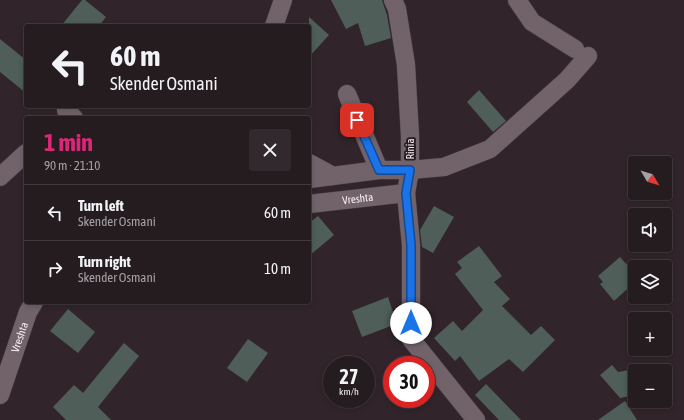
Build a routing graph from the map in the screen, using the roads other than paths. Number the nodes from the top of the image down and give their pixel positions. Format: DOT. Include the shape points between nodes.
graph roads {
  1 [pos="283,0"];
  2 [pos="393,0"];
  3 [pos="517,0"];
  4 [pos="275,24"];
  5 [pos="347,94"];
  6 [pos="24,155"];
  7 [pos="311,164"];
  8 [pos="379,170"];
  9 [pos="410,170"];
  10 [pos="0,177"];
  11 [pos="334,177"];
  12 [pos="311,178"];
  13 [pos="406,193"];
  14 [pos="311,204"];
  15 [pos="33,304"];
  16 [pos="0,395"];
  17 [pos="476,420"];
  1 -- 4 [label="street"];
  2 -- 9 [label="street, Rinia" via="397,9 406,65"];
  3 -- 9 [label="street" via="532,22 582,52 567,80 490,149 444,167"];
  5 -- 8 [label="street"];
  6 -- 10 [label="street"];
  7 -- 11 [label="street"];
  8 -- 9 [label="street"];
  8 -- 11 [label="street"];
  9 -- 13 [label="street, Rinia"];
  11 -- 12 [label="street"];
  13 -- 14 [label="street, Vreshta"];
  13 -- 17 [label="street, Rinia" via="411,245 411,339"];
  15 -- 16 [label="street, Vreshta"];
}
